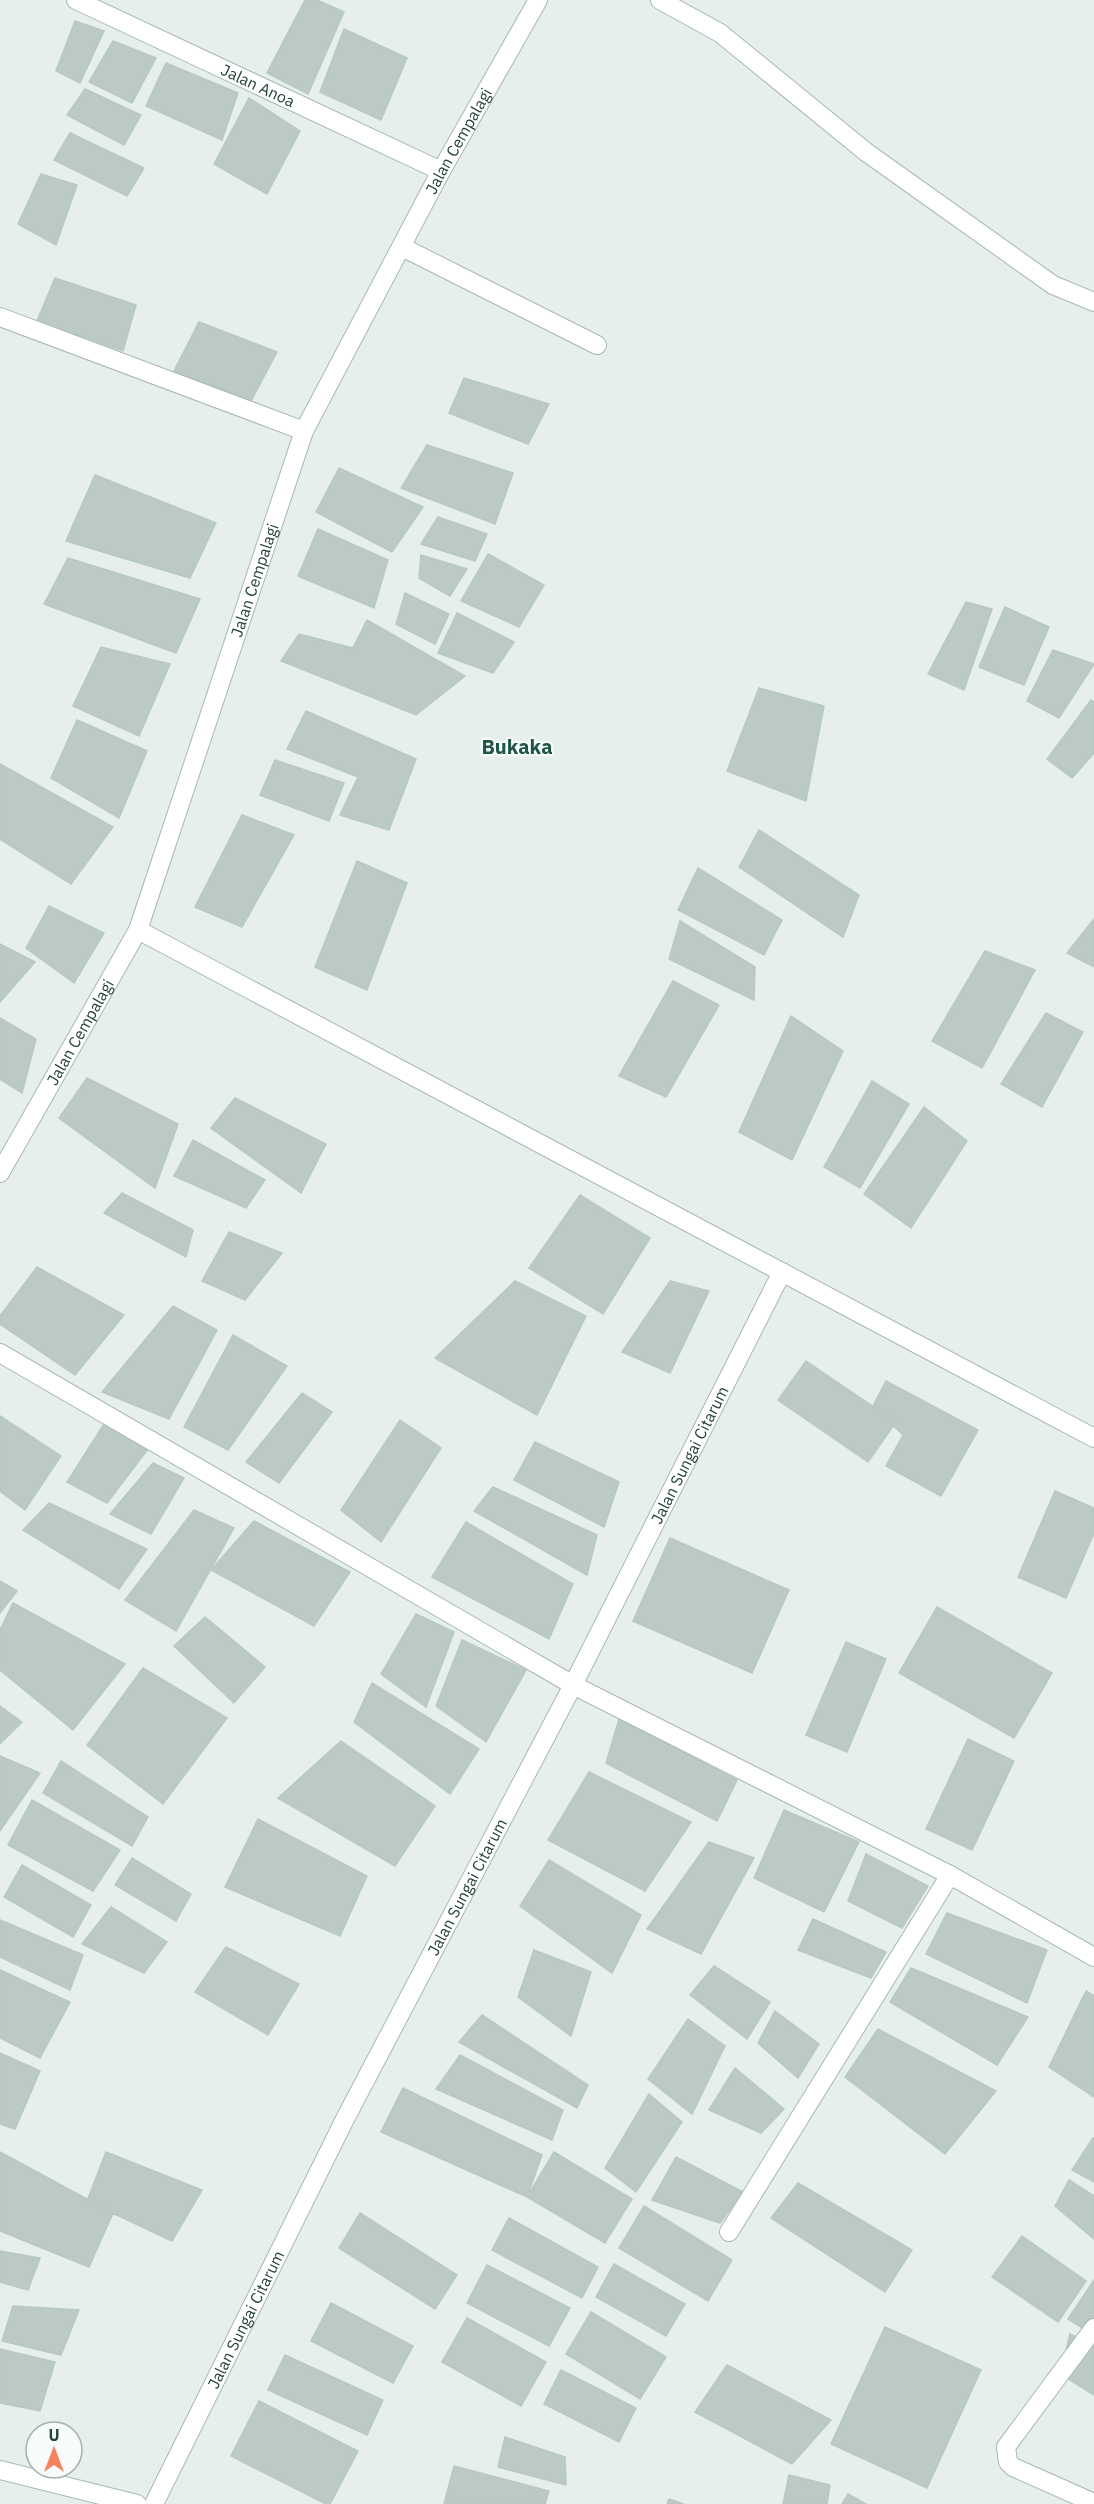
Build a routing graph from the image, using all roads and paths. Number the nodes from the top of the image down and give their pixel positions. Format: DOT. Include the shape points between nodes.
graph roads {
  1 [pos="538,0"];
  2 [pos="660,0"];
  3 [pos="87,2"];
  4 [pos="441,171"];
  5 [pos="402,248"];
  6 [pos="1094,302"];
  7 [pos="0,317"];
  8 [pos="597,345"];
  9 [pos="303,431"];
  10 [pos="138,930"];
  11 [pos="0,1173"];
  12 [pos="782,1272"];
  13 [pos="0,1353"];
  14 [pos="1094,1438"];
  15 [pos="573,1685"];
  16 [pos="950,1875"];
  17 [pos="1094,1957"];
  18 [pos="729,2232"];
  19 [pos="1094,2328"];
  20 [pos="0,2470"];
  21 [pos="137,2504"];
  22 [pos="154,2504"];
  23 [pos="1094,2504"];
  1 -- 4 [label="street, Jalan Cempalagi"];
  2 -- 6 [label="street" via="720,33 866,152 1053,285"];
  3 -- 4 [label="street, Jalan Anoa"];
  4 -- 5 [label="street, Jalan Cempalagi"];
  5 -- 8 [label="street"];
  5 -- 9 [label="street, Jalan Cempalagi"];
  7 -- 9 [label="street"];
  9 -- 10 [label="street, Jalan Cempalagi"];
  10 -- 11 [label="street, Jalan Cempalagi"];
  10 -- 12 [label="street"];
  12 -- 14 [label="street"];
  12 -- 15 [label="street, Jalan Sungai Citarum"];
  13 -- 15 [label="street"];
  15 -- 16 [label="street"];
  15 -- 22 [label="street, Jalan Sungai Citarum" via="345,2119"];
  16 -- 17 [label="street"];
  16 -- 18 [label="street"];
  19 -- 23 [label="street" via="1006,2447 1013,2467"];
  20 -- 21 [label="street"];
}
